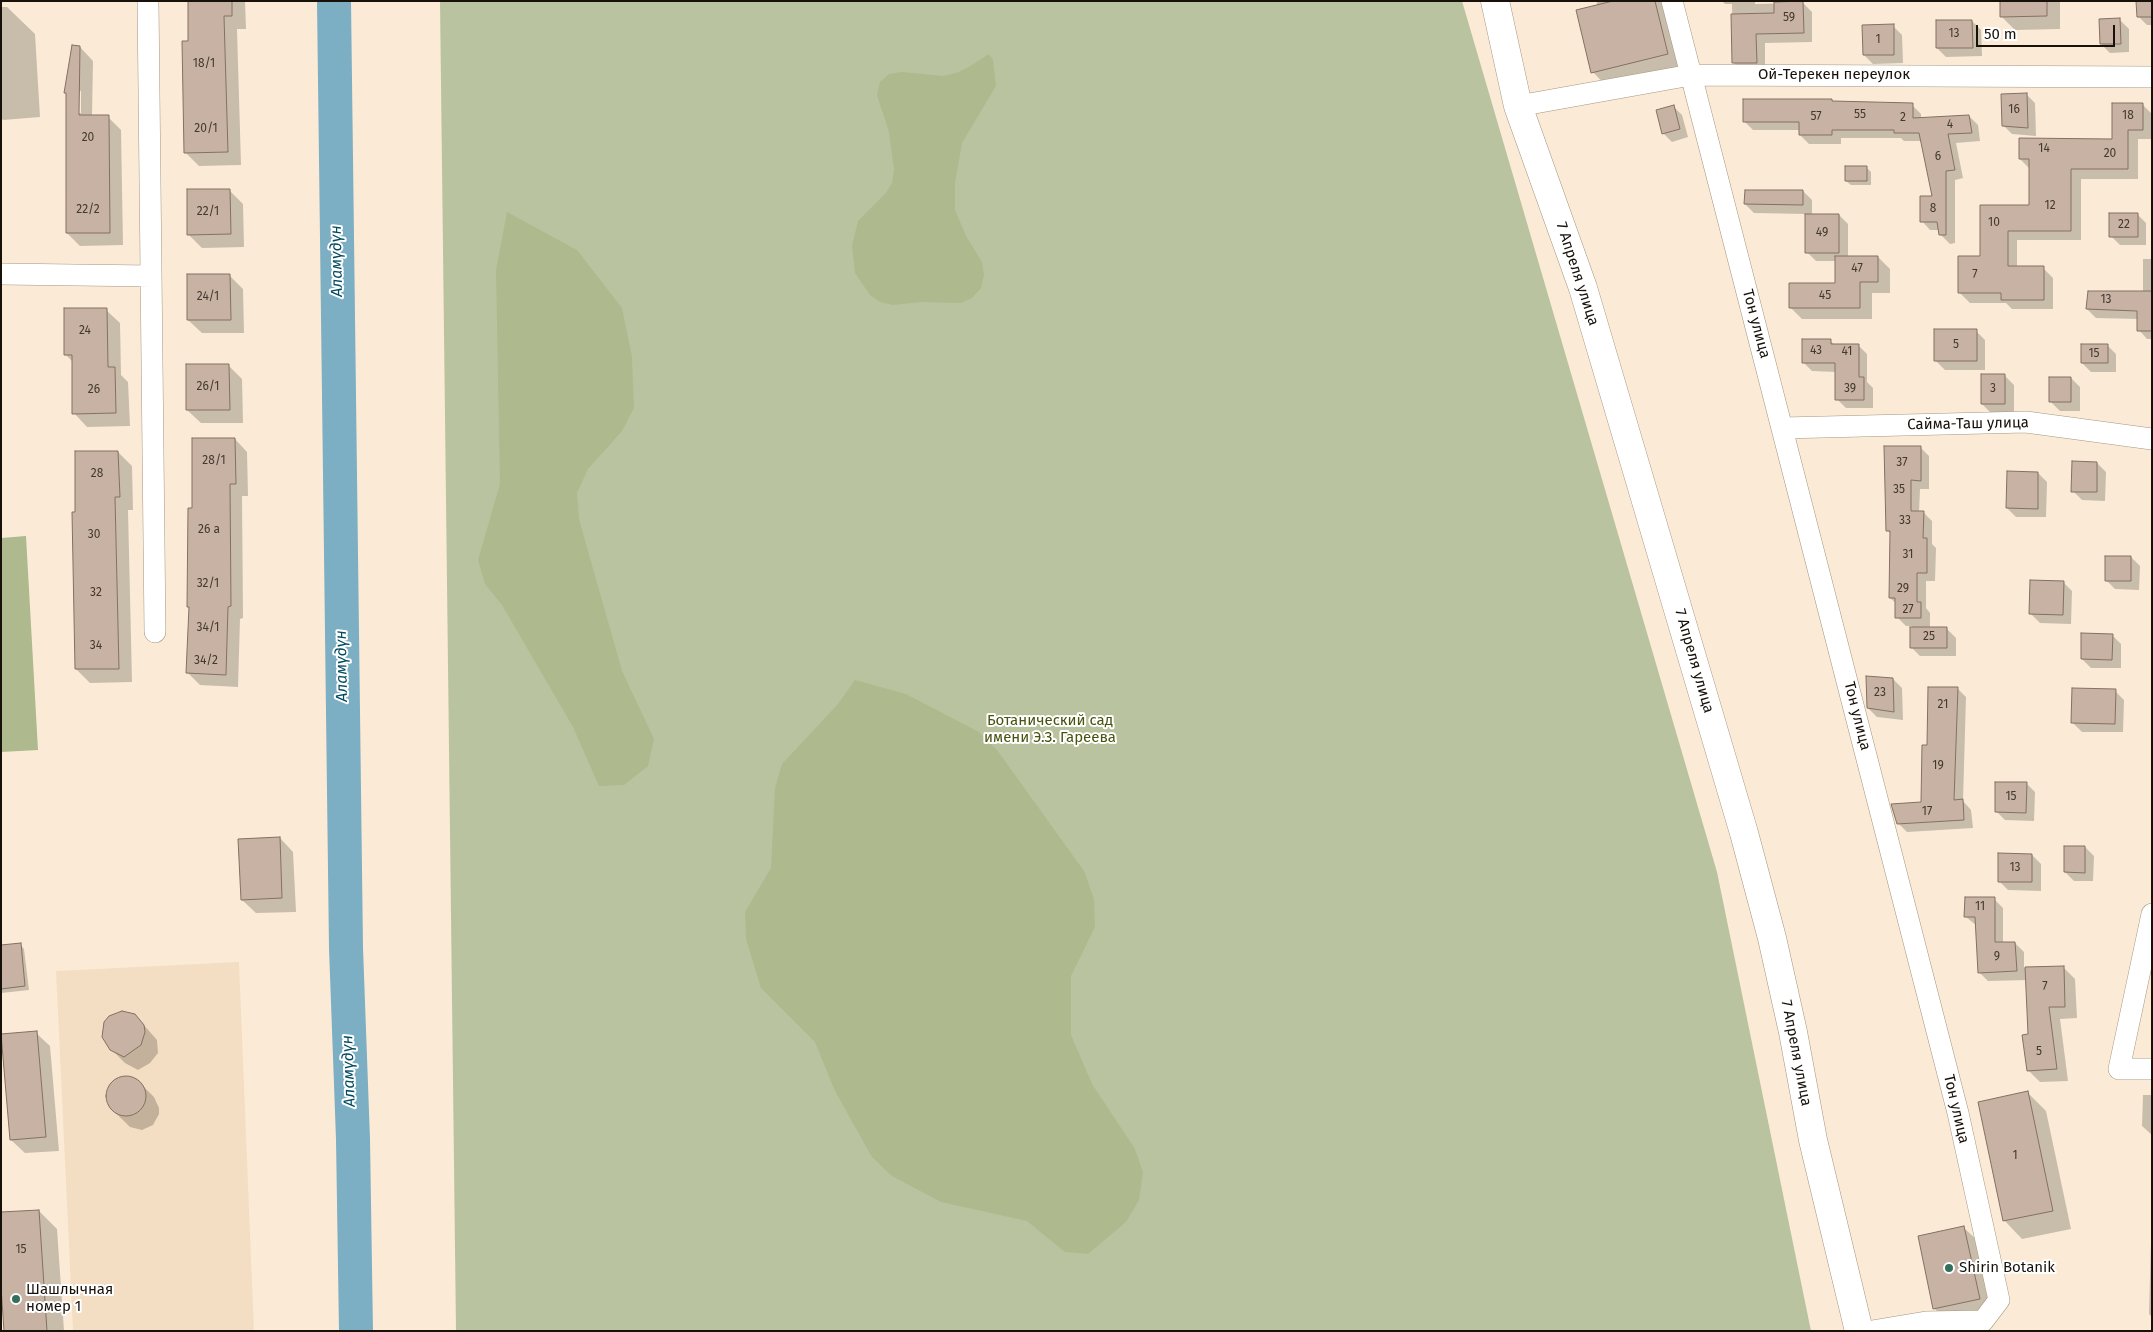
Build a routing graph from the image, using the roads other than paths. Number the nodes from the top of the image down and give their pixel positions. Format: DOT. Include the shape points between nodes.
graph roads {
  1 [pos="148,1"];
  2 [pos="1495,1"];
  3 [pos="1672,1"];
  4 [pos="1691,74"];
  5 [pos="2152,77"];
  6 [pos="1518,106"];
  7 [pos="1,274"];
  8 [pos="151,276"];
  9 [pos="1783,428"];
  10 [pos="2152,439"];
  11 [pos="156,632"];
  12 [pos="2152,914"];
  13 [pos="2152,1068"];
  14 [pos="1859,1331"];
  15 [pos="1872,1331"];
  1 -- 8 [label="street"];
  2 -- 6 [label="main road, 7 Апреля улица"];
  3 -- 4 [label="street, Тон улица"];
  4 -- 5 [label="street, Ой-Терекен переулок"];
  4 -- 6 [label="street, Ой-Терекен переулок"];
  4 -- 9 [label="street, Тон улица"];
  6 -- 14 [label="main road, 7 Апреля улица" via="1583,288 1744,833 1772,938 1813,1140"];
  7 -- 8 [label="street"];
  8 -- 11 [label="street"];
  9 -- 10 [label="street, Сайма-Таш улица" via="2026,422"];
  9 -- 15 [label="street, Тон улица" via="1955,1103 1999,1300 1983,1321 1926,1322"];
  12 -- 13 [label="street" via="2119,1069"];
}
